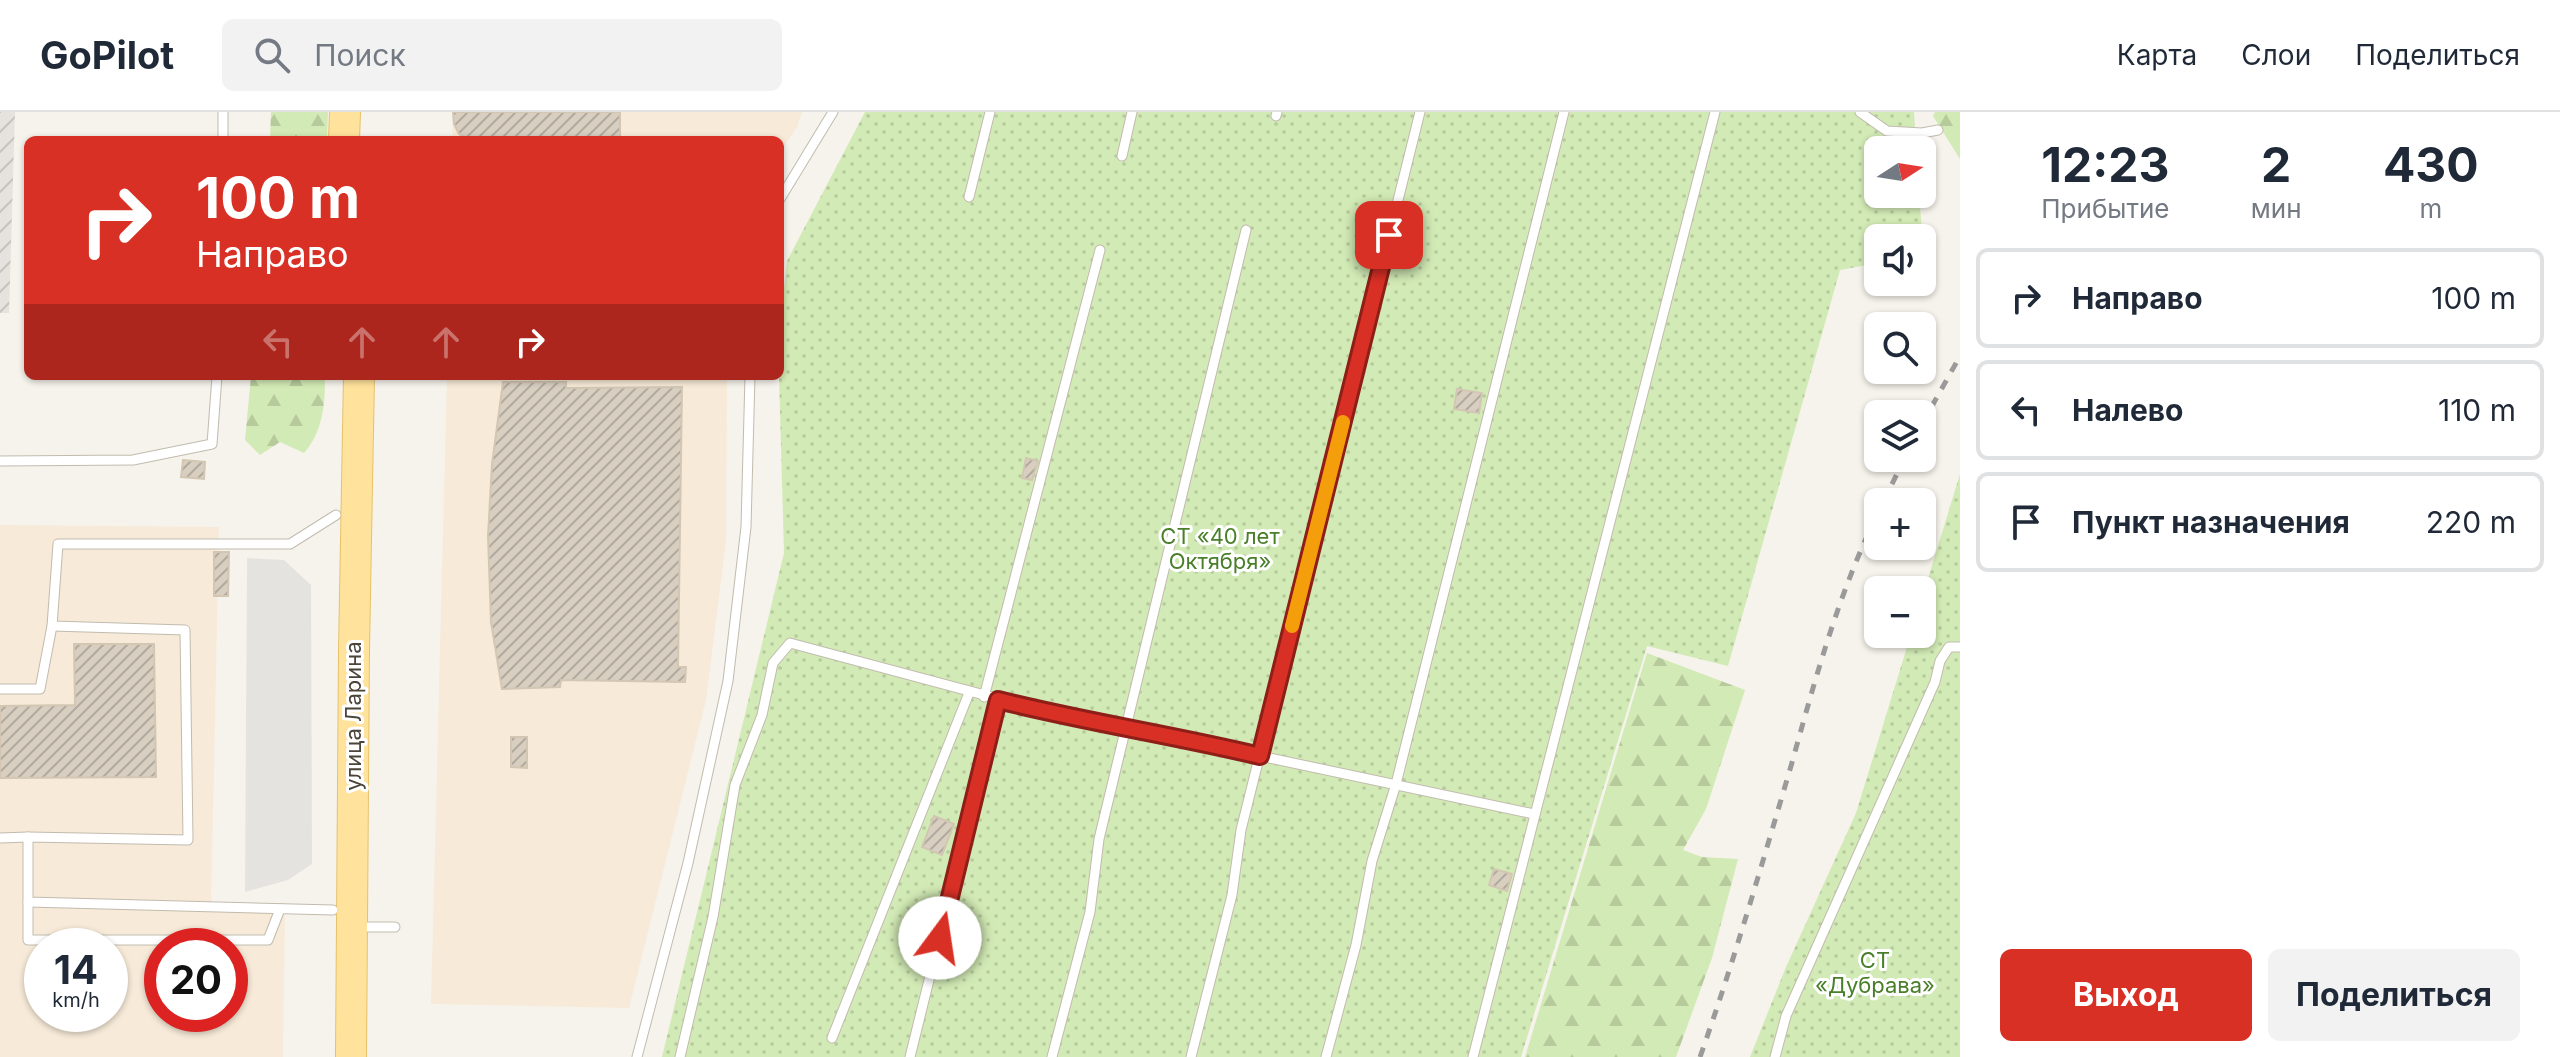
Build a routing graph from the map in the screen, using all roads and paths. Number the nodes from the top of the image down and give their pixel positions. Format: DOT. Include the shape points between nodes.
graph roads {
  1 [pos="223,112"];
  2 [pos="345,112"];
  3 [pos="365,112"];
  4 [pos="833,112"];
  5 [pos="990,112"];
  6 [pos="1132,112"];
  7 [pos="1420,112"];
  8 [pos="1564,112"];
  9 [pos="1715,112"];
  10 [pos="1860,112"];
  11 [pos="1938,130"];
  12 [pos="223,136"];
  13 [pos="344,136"];
  14 [pos="365,136"];
  15 [pos="1122,156"];
  16 [pos="784,192"];
  17 [pos="969,197"];
  18 [pos="1246,230"];
  19 [pos="1100,250"];
  20 [pos="217,380"];
  21 [pos="339,380"];
  22 [pos="359,380"];
  23 [pos="750,380"];
  24 [pos="0,461"];
  25 [pos="336,515"];
  26 [pos="52,626"];
  27 [pos="1960,647"];
  28 [pos="0,689"];
  29 [pos="969,693"];
  30 [pos="984,697"];
  31 [pos="998,700"];
  32 [pos="1126,728"];
  33 [pos="1260,756"];
  34 [pos="1396,784"];
  35 [pos="1534,814"];
  36 [pos="28,837"];
  37 [pos="0,838"];
  38 [pos="28,902"];
  39 [pos="280,909"];
  40 [pos="342,918"];
  41 [pos="395,927"];
  42 [pos="832,1038"];
  43 [pos="332,1057"];
  44 [pos="351,1057"];
  45 [pos="637,1057"];
  46 [pos="680,1057"];
  47 [pos="910,1057"];
  48 [pos="1052,1057"];
  49 [pos="1191,1057"];
  50 [pos="1326,1057"];
  51 [pos="1473,1057"];
  52 [pos="1775,1057"];
  1 -- 12 [label="lane"];
  2 -- 13 [label="main road"];
  3 -- 14 [label="main road"];
  4 -- 16 [label="lane"];
  5 -- 17 [label="lane"];
  6 -- 15 [label="lane"];
  7 -- 33 [label="lane"];
  8 -- 34 [label="lane"];
  9 -- 35 [label="lane"];
  10 -- 11 [label="lane" via="1887,131"];
  18 -- 32 [label="lane"];
  19 -- 30 [label="lane"];
  20 -- 24 [label="lane" via="212,444 133,460"];
  21 -- 25 [label="main road, улица Ларина"];
  22 -- 40 [label="main road, улица Ларина"];
  23 -- 45 [label="lane" via="746,527 728,681"];
  25 -- 26 [label="lane" via="290,544 58,544"];
  25 -- 40 [label="main road, улица Ларина"];
  26 -- 28 [label="lane" via="40,689"];
  26 -- 36 [label="lane" via="185,630 188,840"];
  27 -- 52 [label="lane" via="1949,647 1940,661 1786,1016"];
  29 -- 30 [label="lane"];
  29 -- 42 [label="lane"];
  29 -- 46 [label="lane" via="790,643 773,663 762,715 735,785 713,917"];
  30 -- 31 [label="lane"];
  31 -- 32 [label="lane"];
  31 -- 47 [label="lane"];
  32 -- 33 [label="lane"];
  32 -- 48 [label="lane" via="1099,839 1090,912"];
  33 -- 34 [label="lane"];
  33 -- 49 [label="lane"];
  34 -- 35 [label="lane"];
  34 -- 50 [label="lane" via="1372,861"];
  35 -- 51 [label="lane"];
  36 -- 37 [label="lane"];
  36 -- 38 [label="lane"];
  38 -- 39 [label="lane"];
  38 -- 39 [label="lane" via="28,940 268,940"];
  39 -- 40 [label="lane"];
  40 -- 41 [label="lane"];
  40 -- 43 [label="main road, улица Ларина"];
  40 -- 44 [label="main road, улица Ларина"];
}
